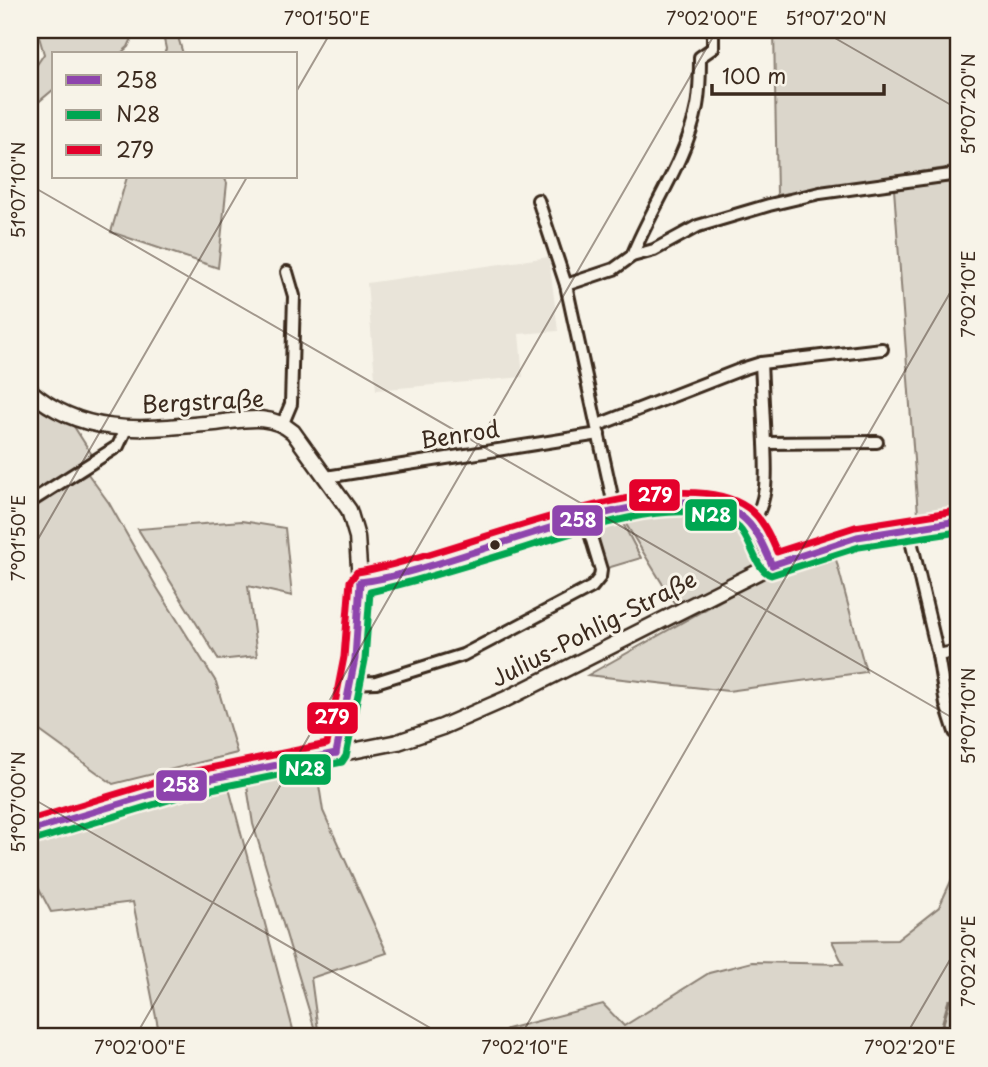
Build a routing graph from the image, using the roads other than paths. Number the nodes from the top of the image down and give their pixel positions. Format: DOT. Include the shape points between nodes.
graph roads {
  1 [pos="713,30"];
  2 [pos="958,174"];
  3 [pos="538,200"];
  4 [pos="632,256"];
  5 [pos="287,272"];
  6 [pos="566,285"];
  7 [pos="882,349"];
  8 [pos="761,363"];
  9 [pos="30,391"];
  10 [pos="283,423"];
  11 [pos="126,429"];
  12 [pos="599,430"];
  13 [pos="877,442"];
  14 [pos="765,443"];
  15 [pos="326,477"];
  16 [pos="30,502"];
  17 [pos="615,510"];
  18 [pos="586,520"];
  19 [pos="958,521"];
  20 [pos="752,524"];
  21 [pos="908,528"];
  22 [pos="772,565"];
  23 [pos="360,582"];
  24 [pos="958,651"];
  25 [pos="937,655"];
  26 [pos="351,683"];
  27 [pos="958,733"];
  28 [pos="336,753"];
  29 [pos="30,831"];
  1 -- 4 [label="street" via="713,48 700,57 688,139"];
  2 -- 4 [label="street" via="820,193 769,205 698,226 654,250"];
  3 -- 6 [label="street"];
  4 -- 6 [label="street" via="614,269"];
  5 -- 10 [label="street" via="294,296 291,404"];
  6 -- 12 [label="street"];
  7 -- 8 [label="street, Benrod"];
  8 -- 12 [label="street, Benrod"];
  8 -- 14 [label="street"];
  9 -- 11 [label="street, Bergstraße" via="69,418"];
  10 -- 11 [label="street, Bergstraße" via="251,419"];
  10 -- 15 [label="street, Bergstraße"];
  11 -- 16 [label="street" via="118,446"];
  12 -- 15 [label="street, Benrod"];
  12 -- 17 [label="street"];
  13 -- 14 [label="street"];
  14 -- 20 [label="street" via="762,509"];
  15 -- 23 [label="street, Bergstraße" via="354,522"];
  17 -- 18 [label="street"];
  17 -- 20 [label="street" via="685,502 712,505"];
  18 -- 23 [label="street"];
  18 -- 26 [label="street" via="601,570 592,587 463,654 376,682"];
  19 -- 21 [label="street, Julius-Pohlig-Straße"];
  20 -- 22 [label="street"];
  21 -- 22 [label="street, Julius-Pohlig-Straße" via="857,537"];
  21 -- 25 [label="street"];
  22 -- 28 [label="street, Julius-Pohlig-Straße" via="442,727 398,742"];
  23 -- 26 [label="street, Bergstraße"];
  24 -- 25 [label="street"];
  25 -- 27 [label="street" via="946,704"];
  26 -- 28 [label="street, Bergstraße"];
  28 -- 29 [label="street, Julius-Pohlig-Straße" via="189,783"];
}
